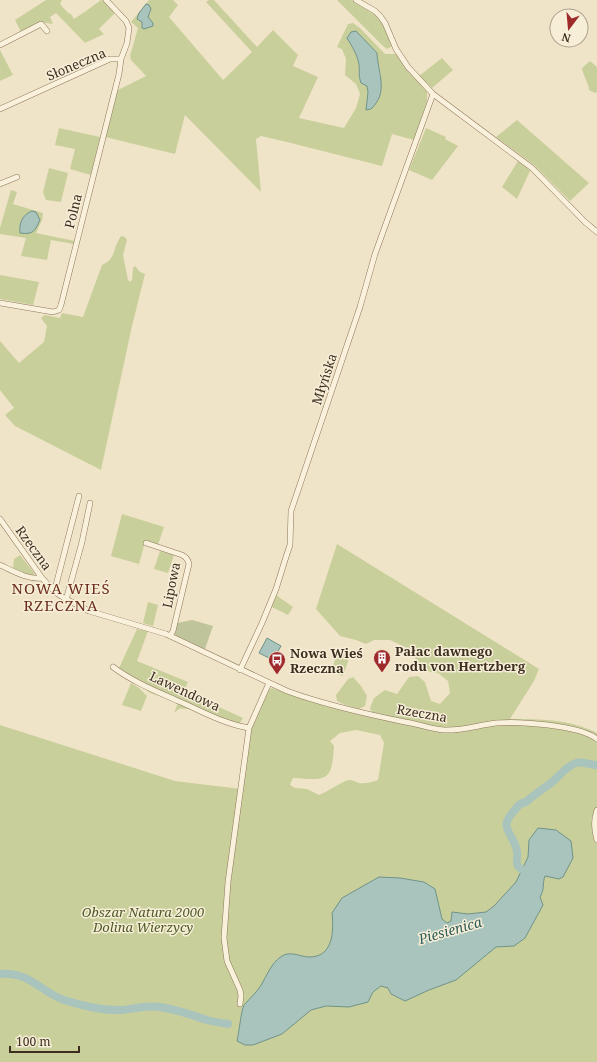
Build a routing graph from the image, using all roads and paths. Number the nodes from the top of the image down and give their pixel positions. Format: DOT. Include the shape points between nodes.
graph roads {
  1 [pos="106,0"];
  2 [pos="356,0"];
  3 [pos="47,31"];
  4 [pos="0,46"];
  5 [pos="121,59"];
  6 [pos="433,94"];
  7 [pos="0,109"];
  8 [pos="17,177"];
  9 [pos="0,184"];
  10 [pos="597,232"];
  11 [pos="0,304"];
  12 [pos="79,496"];
  13 [pos="90,503"];
  14 [pos="0,519"];
  15 [pos="146,542"];
  16 [pos="0,565"];
  17 [pos="42,578"];
  18 [pos="52,589"];
  19 [pos="66,600"];
  20 [pos="170,636"];
  21 [pos="113,667"];
  22 [pos="240,670"];
  23 [pos="269,683"];
  24 [pos="250,728"];
  25 [pos="597,739"];
  26 [pos="597,810"];
  27 [pos="597,840"];
  28 [pos="240,1004"];
  1 -- 5 [label="street, Słoneczna" via="128,25 128,36"];
  2 -- 6 [label="street" via="380,16 408,68"];
  3 -- 4 [label="street" via="41,24"];
  5 -- 7 [label="street, Słoneczna" via="110,59"];
  5 -- 11 [label="street, Polna" via="61,305 53,312"];
  6 -- 10 [label="street" via="532,168"];
  6 -- 22 [label="street, Młyńska" via="375,254 360,307 291,511 290,545 276,589"];
  8 -- 9 [label="street"];
  12 -- 18 [label="street" via="56,585"];
  13 -- 19 [label="street"];
  14 -- 17 [label="street, Rzeczna"];
  15 -- 20 [label="street, Lipowa" via="182,555 188,560"];
  16 -- 17 [label="street" via="36,579"];
  17 -- 18 [label="street, Rzeczna"];
  18 -- 19 [label="street, Rzeczna"];
  19 -- 20 [label="street, Rzeczna" via="89,611"];
  20 -- 22 [label="street, Rzeczna"];
  21 -- 24 [label="street, Lawendowa" via="142,684 208,715 238,727"];
  22 -- 23 [label="street, Rzeczna"];
  23 -- 24 [label="street"];
  23 -- 25 [label="street, Rzeczna" via="321,702 431,728 445,730 497,723 522,723 578,731"];
  24 -- 28 [label="street" via="233,840 224,938 227,961 240,990"];
  26 -- 27 [label="street" via="594,817"];
}
